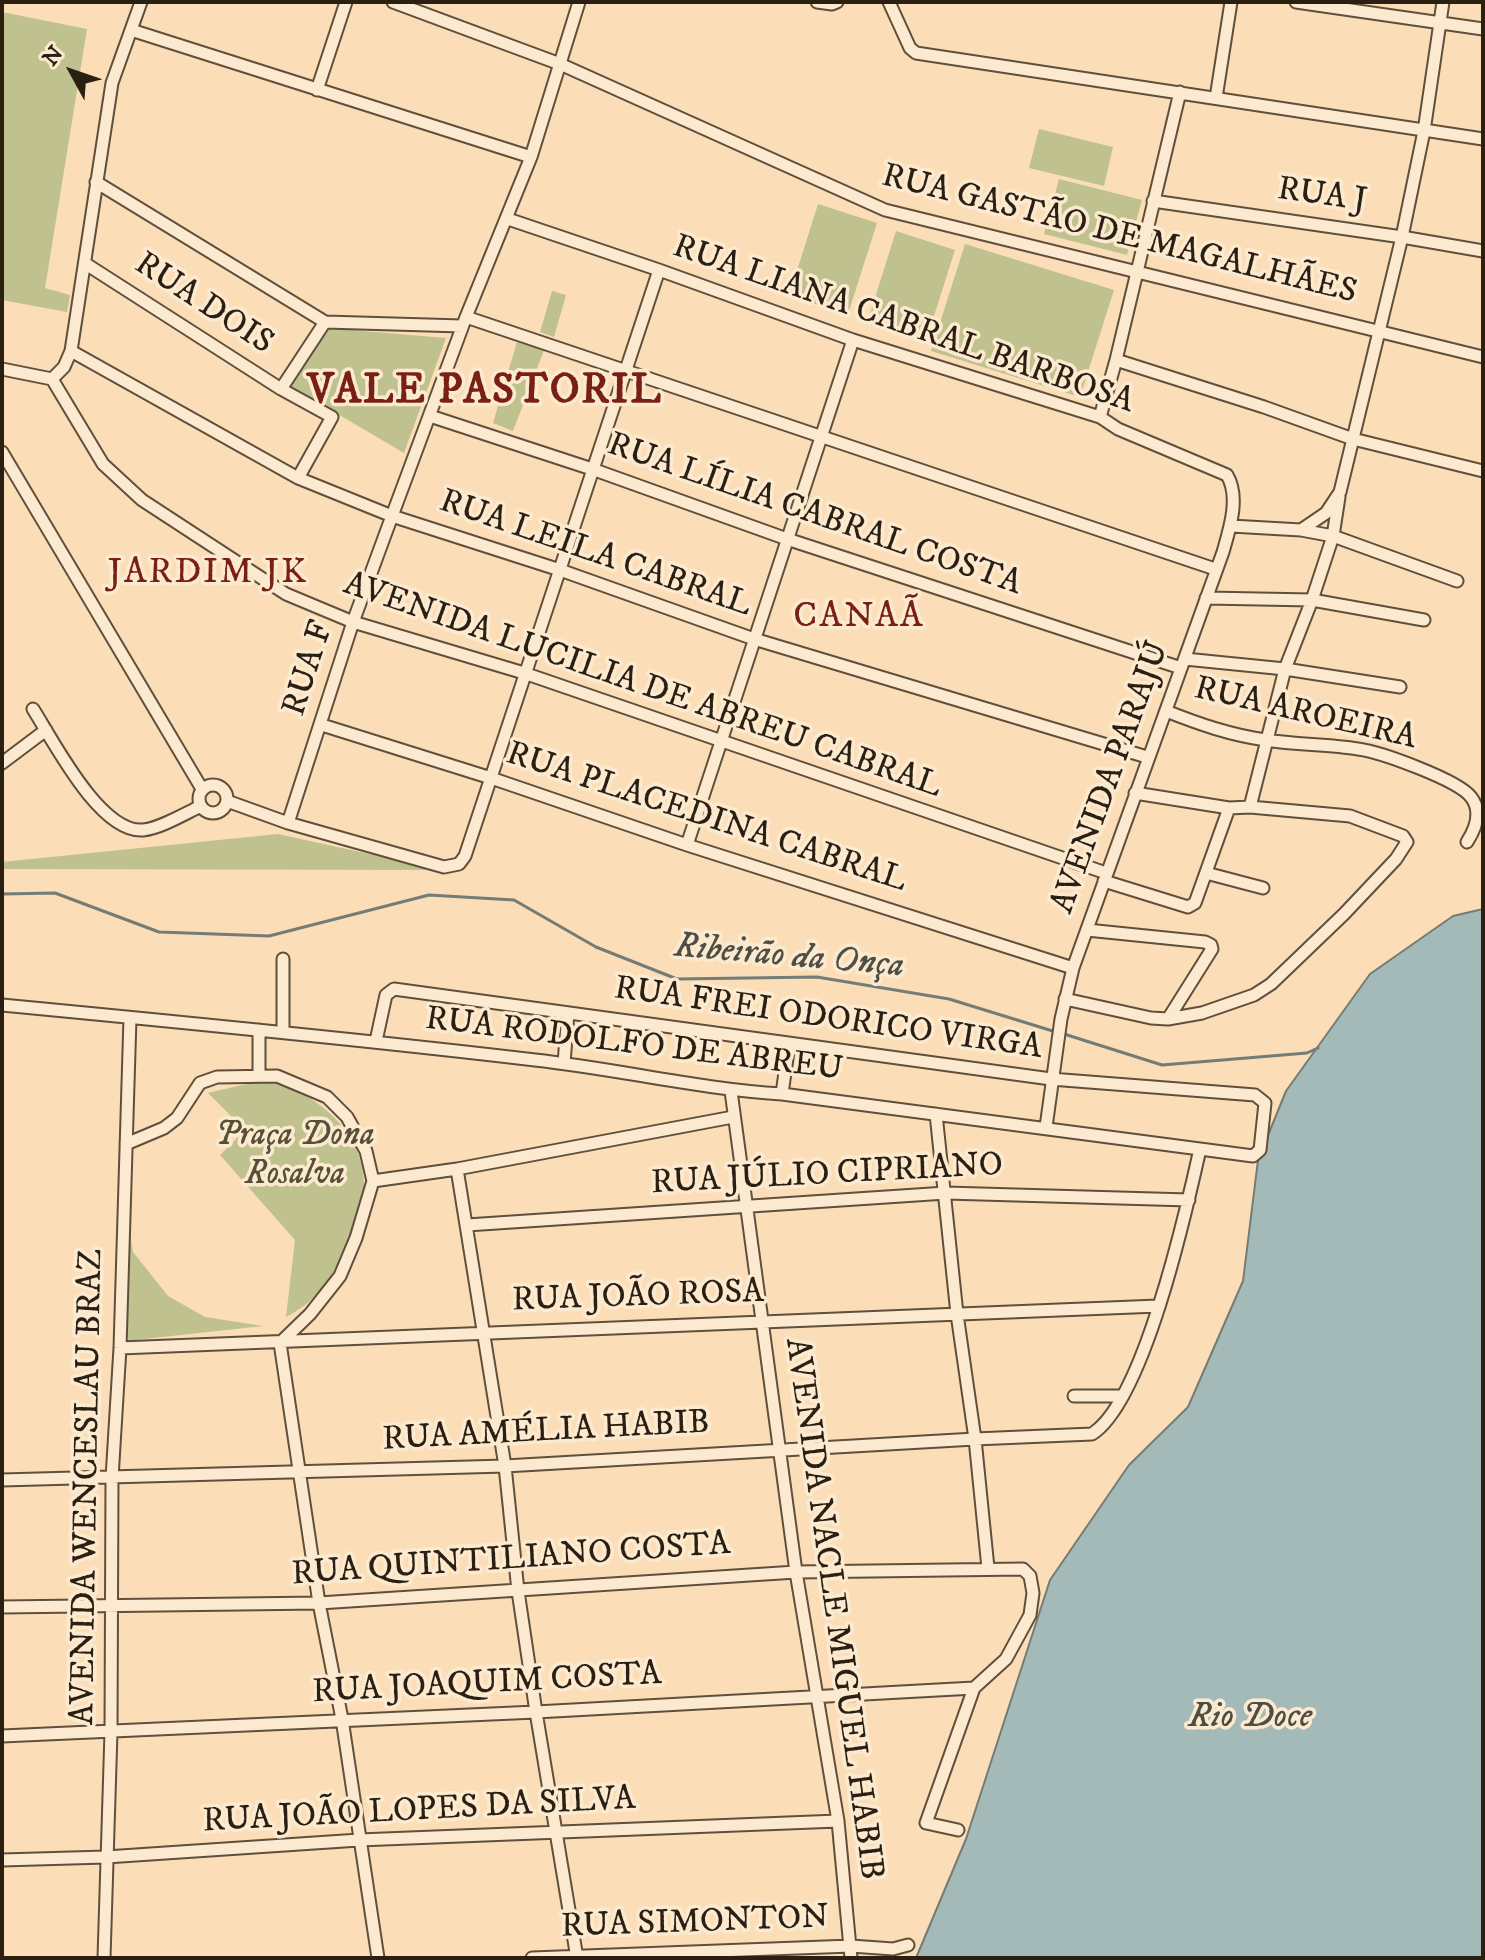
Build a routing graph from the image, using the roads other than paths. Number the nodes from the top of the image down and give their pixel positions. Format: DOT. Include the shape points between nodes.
graph roads {
  1 [pos="141,2"];
  2 [pos="346,2"];
  3 [pos="393,2"];
  4 [pos="579,2"];
  5 [pos="817,2"];
  6 [pos="837,2"];
  7 [pos="889,2"];
  8 [pos="1231,2"];
  9 [pos="1296,2"];
  10 [pos="1443,2"];
  11 [pos="1334,5"];
  12 [pos="1440,24"];
  13 [pos="1483,29"];
  14 [pos="131,30"];
  15 [pos="560,64"];
  16 [pos="317,90"];
  17 [pos="1180,92"];
  18 [pos="1216,98"];
  19 [pos="1424,131"];
  20 [pos="1483,139"];
  21 [pos="531,157"];
  22 [pos="96,182"];
  23 [pos="1153,201"];
  24 [pos="508,219"];
  25 [pos="1402,237"];
  26 [pos="1483,251"];
  27 [pos="86,264"];
  28 [pos="659,270"];
  29 [pos="1136,272"];
  30 [pos="325,322"];
  31 [pos="464,322"];
  32 [pos="1380,331"];
  33 [pos="853,340"];
  34 [pos="71,351"];
  35 [pos="1483,357"];
  36 [pos="1116,360"];
  37 [pos="2,369"];
  38 [pos="625,371"];
  39 [pos="52,379"];
  40 [pos="281,389"];
  41 [pos="430,416"];
  42 [pos="1100,417"];
  43 [pos="822,439"];
  44 [pos="1353,439"];
  45 [pos="2,452"];
  46 [pos="592,469"];
  47 [pos="1483,471"];
  48 [pos="298,478"];
  49 [pos="1340,492"];
  50 [pos="392,516"];
  51 [pos="1231,526"];
  52 [pos="1301,530"];
  53 [pos="1333,536"];
  54 [pos="787,539"];
  55 [pos="1215,569"];
  56 [pos="560,570"];
  57 [pos="1457,581"];
  58 [pos="1206,598"];
  59 [pos="1312,600"];
  60 [pos="1424,620"];
  61 [pos="353,622"];
  62 [pos="754,639"];
  63 [pos="1183,663"];
  64 [pos="1285,669"];
  65 [pos="524,673"];
  66 [pos="1400,687"];
  67 [pos="33,709"];
  68 [pos="1166,711"];
  69 [pos="322,725"];
  70 [pos="46,730"];
  71 [pos="1267,740"];
  72 [pos="722,743"];
  73 [pos="1147,757"];
  74 [pos="2,763"];
  75 [pos="491,778"];
  76 [pos="202,789"];
  77 [pos="1135,793"];
  78 [pos="227,801"];
  79 [pos="201,806"];
  80 [pos="1250,807"];
  81 [pos="1229,808"];
  82 [pos="288,823"];
  83 [pos="1467,842"];
  84 [pos="687,845"];
  85 [pos="1206,873"];
  86 [pos="1105,877"];
  87 [pos="1263,888"];
  88 [pos="1087,930"];
  89 [pos="283,959"];
  90 [pos="1073,968"];
  91 [pos="1065,999"];
  92 [pos="2,1005"];
  93 [pos="568,1013"];
  94 [pos="130,1018"];
  95 [pos="1168,1019"];
  96 [pos="259,1030"];
  97 [pos="283,1032"];
  98 [pos="376,1041"];
  99 [pos="789,1044"];
  100 [pos="564,1063"];
  101 [pos="259,1075"];
  102 [pos="1051,1079"];
  103 [pos="731,1091"];
  104 [pos="782,1094"];
  105 [pos="936,1114"];
  106 [pos="733,1117"];
  107 [pos="1046,1127"];
  108 [pos="126,1144"];
  109 [pos="1200,1149"];
  110 [pos="1257,1154"];
  111 [pos="457,1169"];
  112 [pos="373,1181"];
  113 [pos="946,1193"];
  114 [pos="1189,1200"];
  115 [pos="747,1205"];
  116 [pos="467,1225"];
  117 [pos="1158,1306"];
  118 [pos="957,1314"];
  119 [pos="761,1321"];
  120 [pos="485,1333"];
  121 [pos="280,1343"];
  122 [pos="120,1348"];
  123 [pos="1074,1396"];
  124 [pos="1123,1396"];
  125 [pos="975,1439"];
  126 [pos="779,1449"];
  127 [pos="505,1466"];
  128 [pos="299,1471"];
  129 [pos="112,1478"];
  130 [pos="2,1480"];
  131 [pos="988,1568"];
  132 [pos="796,1572"];
  133 [pos="518,1591"];
  134 [pos="319,1603"];
  135 [pos="2,1607"];
  136 [pos="113,1607"];
  137 [pos="974,1688"];
  138 [pos="817,1697"];
  139 [pos="536,1712"];
  140 [pos="342,1719"];
  141 [pos="111,1732"];
  142 [pos="2,1736"];
  143 [pos="838,1821"];
  144 [pos="958,1830"];
  145 [pos="557,1834"];
  146 [pos="359,1840"];
  147 [pos="106,1857"];
  148 [pos="2,1860"];
  149 [pos="908,1945"];
  150 [pos="851,1952"];
  151 [pos="577,1957"];
  152 [pos="104,1958"];
  153 [pos="378,1958"];
  154 [pos="532,1958"];
  1 -- 14 [label="street"];
  2 -- 16 [label="street"];
  3 -- 15 [label="street, RUA GASTÃO DE MAGALHÃES"];
  4 -- 15 [label="street, RUA F"];
  5 -- 6 [label="street"];
  7 -- 17 [label="street" via="916,53"];
  8 -- 18 [label="street"];
  9 -- 11 [label="street"];
  10 -- 12 [label="street"];
  11 -- 12 [label="street"];
  12 -- 13 [label="street"];
  12 -- 19 [label="street"];
  14 -- 16 [label="street"];
  14 -- 22 [label="street" via="112,83"];
  15 -- 21 [label="street, RUA F"];
  15 -- 29 [label="street, RUA GASTÃO DE MAGALHÃES" via="885,210"];
  16 -- 21 [label="street"];
  17 -- 18 [label="street"];
  17 -- 23 [label="street"];
  18 -- 19 [label="street"];
  19 -- 20 [label="street"];
  19 -- 25 [label="street"];
  21 -- 24 [label="street, RUA F"];
  22 -- 27 [label="street"];
  22 -- 30 [label="street"];
  23 -- 25 [label="street, RUA J"];
  23 -- 29 [label="street"];
  24 -- 28 [label="street, RUA LIANA CABRAL BARBOSA"];
  24 -- 31 [label="street, RUA F"];
  25 -- 26 [label="street, RUA J"];
  25 -- 32 [label="street"];
  27 -- 34 [label="street"];
  27 -- 40 [label="street, RUA DOIS"];
  28 -- 33 [label="street, RUA LIANA CABRAL BARBOSA"];
  28 -- 38 [label="street"];
  29 -- 32 [label="street, RUA GASTÃO DE MAGALHÃES"];
  29 -- 36 [label="street"];
  30 -- 31 [label="street"];
  30 -- 40 [label="street"];
  31 -- 38 [label="street"];
  31 -- 41 [label="street, RUA F"];
  32 -- 35 [label="street, RUA GASTÃO DE MAGALHÃES"];
  32 -- 44 [label="street"];
  33 -- 42 [label="street, RUA LIANA CABRAL BARBOSA"];
  33 -- 43 [label="street"];
  34 -- 39 [label="street"];
  34 -- 48 [label="street, RUA LEILA CABRAL"];
  36 -- 42 [label="street"];
  36 -- 44 [label="street"];
  37 -- 39 [label="street"];
  38 -- 43 [label="street"];
  38 -- 46 [label="street"];
  39 -- 61 [label="street, AVENIDA LUCILIA DE ABREU CABRAL" via="103,464 142,500 286,594"];
  40 -- 48 [label="street, RUA DOIS" via="332,417"];
  41 -- 46 [label="street, RUA LÍLIA CABRAL COSTA"];
  41 -- 50 [label="street, RUA F"];
  42 -- 51 [label="street, RUA LIANA CABRAL BARBOSA" via="1227,475 1233,486"];
  43 -- 54 [label="street"];
  43 -- 55 [label="street"];
  44 -- 47 [label="street"];
  44 -- 49 [label="street"];
  45 -- 76 [label="street"];
  46 -- 54 [label="street, RUA LÍLIA CABRAL COSTA"];
  46 -- 56 [label="street"];
  48 -- 50 [label="street, RUA LEILA CABRAL"];
  49 -- 52 [label="street" via="1326,513"];
  49 -- 53 [label="street"];
  50 -- 56 [label="street, RUA LEILA CABRAL"];
  50 -- 61 [label="street, RUA F"];
  51 -- 52 [label="street"];
  51 -- 55 [label="street, AVENIDA PARAJÚ"];
  52 -- 53 [label="street"];
  53 -- 57 [label="street"];
  53 -- 59 [label="street"];
  54 -- 62 [label="street"];
  54 -- 63 [label="street, RUA LÍLIA CABRAL COSTA"];
  55 -- 58 [label="street, AVENIDA PARAJÚ"];
  56 -- 62 [label="street, RUA LEILA CABRAL"];
  56 -- 65 [label="street"];
  58 -- 59 [label="street"];
  58 -- 63 [label="street, AVENIDA PARAJÚ"];
  59 -- 60 [label="street"];
  59 -- 64 [label="street"];
  61 -- 65 [label="street, AVENIDA LUCILIA DE ABREU CABRAL"];
  61 -- 69 [label="street, RUA F"];
  62 -- 72 [label="street"];
  62 -- 73 [label="street, RUA LEILA CABRAL"];
  63 -- 64 [label="street, RUA LÍLIA CABRAL COSTA"];
  63 -- 68 [label="street, AVENIDA PARAJÚ"];
  64 -- 66 [label="street, RUA LÍLIA CABRAL COSTA"];
  64 -- 71 [label="street"];
  65 -- 72 [label="street, AVENIDA LUCILIA DE ABREU CABRAL"];
  65 -- 75 [label="street"];
  67 -- 70 [label="street"];
  68 -- 71 [label="street, RUA AROEIRA" via="1217,731"];
  68 -- 73 [label="street, AVENIDA PARAJÚ"];
  69 -- 75 [label="street, RUA PLACEDINA CABRAL"];
  69 -- 82 [label="street, RUA F"];
  70 -- 74 [label="street"];
  70 -- 79 [label="street" via="94,802 127,829 146,830"];
  71 -- 80 [label="street"];
  71 -- 83 [label="street, RUA AROEIRA" via="1361,749 1428,772 1470,794 1477,806 1476,828"];
  72 -- 84 [label="street"];
  72 -- 86 [label="street, AVENIDA LUCILIA DE ABREU CABRAL"];
  73 -- 77 [label="street, AVENIDA PARAJÚ"];
  75 -- 82 [label="street" via="465,856 452,867"];
  75 -- 84 [label="street, RUA PLACEDINA CABRAL"];
  76 -- 78 [label="street" via="219,785"];
  76 -- 79 [label="street"];
  77 -- 81 [label="street"];
  77 -- 86 [label="street, AVENIDA PARAJÚ"];
  78 -- 79 [label="street" via="218,812"];
  78 -- 82 [label="street"];
  80 -- 81 [label="street"];
  80 -- 95 [label="street" via="1350,816 1406,838 1406,845 1271,984 1202,1013"];
  81 -- 85 [label="street"];
  84 -- 90 [label="street, RUA PLACEDINA CABRAL"];
  85 -- 86 [label="street, AVENIDA LUCILIA DE ABREU CABRAL" via="1195,903 1188,907"];
  85 -- 87 [label="street"];
  86 -- 88 [label="street, AVENIDA PARAJÚ"];
  88 -- 90 [label="street, AVENIDA PARAJÚ"];
  88 -- 95 [label="street" via="1211,945"];
  89 -- 97 [label="street"];
  90 -- 91 [label="street, AVENIDA PARAJÚ"];
  91 -- 95 [label="street"];
  91 -- 102 [label="street, AVENIDA PARAJÚ"];
  92 -- 94 [label="street, RUA RODOLFO DE ABREU"];
  93 -- 98 [label="street, RUA FREI ODORICO VIRGA" via="394,989 389,991"];
  93 -- 99 [label="street, RUA FREI ODORICO VIRGA"];
  93 -- 100 [label="street"];
  94 -- 96 [label="street, RUA RODOLFO DE ABREU"];
  94 -- 108 [label="street, AVENIDA WENCESLAU BRAZ"];
  96 -- 97 [label="street, RUA RODOLFO DE ABREU"];
  96 -- 101 [label="street"];
  97 -- 98 [label="street, RUA RODOLFO DE ABREU"];
  98 -- 100 [label="street, RUA RODOLFO DE ABREU"];
  99 -- 102 [label="street, RUA FREI ODORICO VIRGA"];
  99 -- 104 [label="street"];
  100 -- 103 [label="street, RUA RODOLFO DE ABREU"];
  101 -- 108 [label="street" via="200,1083 177,1118"];
  101 -- 112 [label="street" via="277,1076 327,1097 347,1117 366,1151"];
  102 -- 107 [label="street, AVENIDA PARAJÚ"];
  102 -- 110 [label="street, RUA FREI ODORICO VIRGA" via="1255,1095 1265,1103"];
  103 -- 104 [label="street, RUA RODOLFO DE ABREU"];
  103 -- 106 [label="street, AVENIDA NACLE MIGUEL HABIB"];
  104 -- 105 [label="street, RUA RODOLFO DE ABREU"];
  105 -- 107 [label="street, RUA RODOLFO DE ABREU"];
  105 -- 113 [label="street"];
  106 -- 111 [label="street"];
  106 -- 115 [label="street, AVENIDA NACLE MIGUEL HABIB"];
  107 -- 109 [label="street, RUA RODOLFO DE ABREU"];
  108 -- 122 [label="street, AVENIDA WENCESLAU BRAZ"];
  109 -- 110 [label="street, RUA RODOLFO DE ABREU"];
  109 -- 114 [label="street"];
  111 -- 112 [label="street"];
  111 -- 116 [label="street"];
  112 -- 121 [label="street" via="340,1276"];
  113 -- 114 [label="street, RUA JÚLIO CIPRIANO"];
  113 -- 115 [label="street, RUA JÚLIO CIPRIANO"];
  113 -- 118 [label="street"];
  114 -- 117 [label="street"];
  115 -- 116 [label="street, RUA JÚLIO CIPRIANO"];
  115 -- 119 [label="street, AVENIDA NACLE MIGUEL HABIB"];
  116 -- 120 [label="street"];
  117 -- 118 [label="street, RUA JOÃO ROSA"];
  117 -- 124 [label="street"];
  118 -- 119 [label="street, RUA JOÃO ROSA"];
  118 -- 125 [label="street"];
  119 -- 120 [label="street, RUA JOÃO ROSA"];
  119 -- 126 [label="street, AVENIDA NACLE MIGUEL HABIB"];
  120 -- 121 [label="street, RUA JOÃO ROSA"];
  120 -- 127 [label="street"];
  121 -- 122 [label="street, RUA JOÃO ROSA"];
  121 -- 128 [label="street"];
  122 -- 129 [label="street, AVENIDA WENCESLAU BRAZ"];
  123 -- 124 [label="street"];
  124 -- 125 [label="street, RUA AMÉLIA HABIB" via="1105,1426 1092,1434"];
  125 -- 126 [label="street, RUA AMÉLIA HABIB"];
  125 -- 131 [label="street"];
  126 -- 127 [label="street, RUA AMÉLIA HABIB"];
  126 -- 132 [label="street, AVENIDA NACLE MIGUEL HABIB"];
  127 -- 128 [label="street, RUA AMÉLIA HABIB"];
  127 -- 133 [label="street"];
  128 -- 129 [label="street, RUA AMÉLIA HABIB"];
  128 -- 134 [label="street"];
  129 -- 130 [label="street, RUA AMÉLIA HABIB"];
  129 -- 136 [label="street, AVENIDA WENCESLAU BRAZ"];
  131 -- 132 [label="street, RUA QUINTILIANO COSTA"];
  131 -- 137 [label="street, RUA QUINTILIANO COSTA" via="1023,1569 1033,1593 1030,1615 1006,1659"];
  132 -- 133 [label="street, RUA QUINTILIANO COSTA"];
  132 -- 138 [label="street, AVENIDA NACLE MIGUEL HABIB"];
  133 -- 134 [label="street, RUA QUINTILIANO COSTA"];
  133 -- 139 [label="street"];
  134 -- 136 [label="street, RUA QUINTILIANO COSTA"];
  134 -- 140 [label="street"];
  135 -- 136 [label="street, RUA QUINTILIANO COSTA"];
  136 -- 141 [label="street, AVENIDA WENCESLAU BRAZ"];
  137 -- 138 [label="street, RUA JOAQUIM COSTA"];
  137 -- 144 [label="street" via="926,1823"];
  138 -- 139 [label="street, RUA JOAQUIM COSTA"];
  138 -- 143 [label="street, AVENIDA NACLE MIGUEL HABIB"];
  139 -- 140 [label="street, RUA JOAQUIM COSTA"];
  139 -- 145 [label="street"];
  140 -- 141 [label="street, RUA JOAQUIM COSTA"];
  140 -- 146 [label="street"];
  141 -- 142 [label="street, RUA JOAQUIM COSTA"];
  141 -- 147 [label="street, AVENIDA WENCESLAU BRAZ"];
  143 -- 145 [label="street, RUA JOÃO LOPES DA SILVA"];
  143 -- 150 [label="street, AVENIDA NACLE MIGUEL HABIB"];
  145 -- 146 [label="street, RUA JOÃO LOPES DA SILVA"];
  145 -- 151 [label="street"];
  146 -- 147 [label="street, RUA JOÃO LOPES DA SILVA"];
  146 -- 153 [label="street"];
  147 -- 148 [label="street, RUA JOÃO LOPES DA SILVA"];
  147 -- 152 [label="street, AVENIDA WENCESLAU BRAZ"];
  149 -- 150 [label="street, RUA SIMONTON"];
  150 -- 151 [label="street, RUA SIMONTON"];
  151 -- 154 [label="street, RUA SIMONTON"];
}
